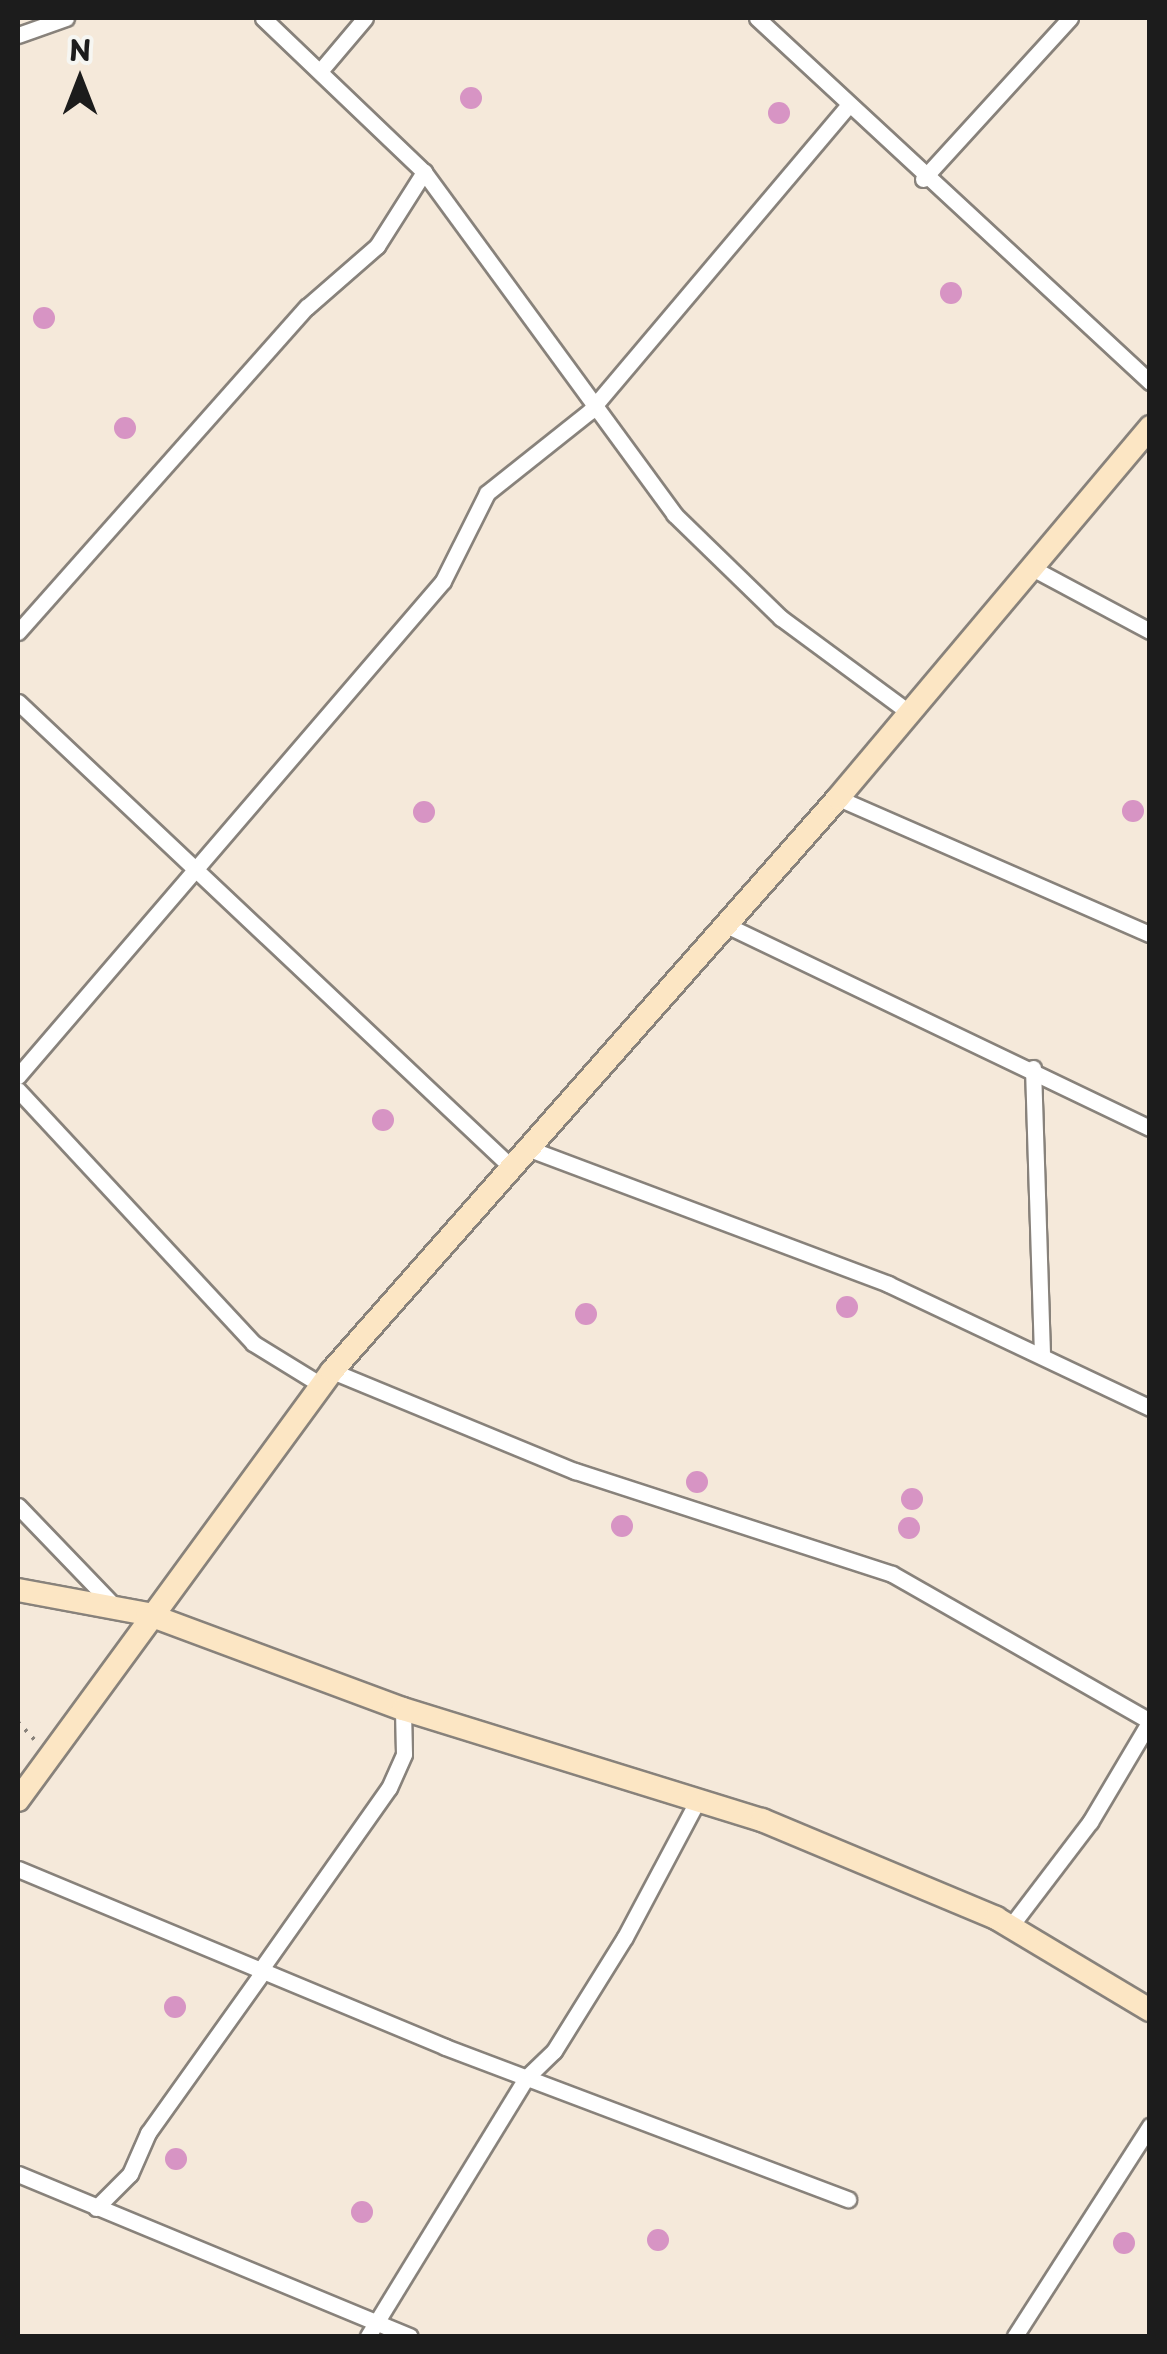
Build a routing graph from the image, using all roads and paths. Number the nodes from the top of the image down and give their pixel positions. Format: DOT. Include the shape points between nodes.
graph roads {
  1 [pos="66,18"];
  2 [pos="263,18"];
  3 [pos="365,18"];
  4 [pos="757,18"];
  5 [pos="1070,18"];
  6 [pos="18,35"];
  7 [pos="321,70"];
  8 [pos="846,108"];
  9 [pos="424,172"];
  10 [pos="923,180"];
  11 [pos="1150,382"];
  12 [pos="590,411"];
  13 [pos="1150,427"];
  14 [pos="1030,566"];
  15 [pos="1150,631"];
  16 [pos="18,632"];
  17 [pos="18,702"];
  18 [pos="907,710"];
  19 [pos="838,798"];
  20 [pos="198,874"];
  21 [pos="724,924"];
  22 [pos="1150,934"];
  23 [pos="1033,1068"];
  24 [pos="18,1076"];
  25 [pos="18,1090"];
  26 [pos="1150,1128"];
  27 [pos="527,1148"];
  28 [pos="510,1166"];
  29 [pos="1042,1356"];
  30 [pos="327,1378"];
  31 [pos="1150,1408"];
  32 [pos="18,1506"];
  33 [pos="18,1590"];
  34 [pos="116,1608"];
  35 [pos="146,1614"];
  36 [pos="404,1709"];
  37 [pos="18,1722"];
  38 [pos="49,1754"];
  39 [pos="699,1798"];
  40 [pos="18,1800"];
  41 [pos="18,1869"];
  42 [pos="1010,1927"];
  43 [pos="260,1973"];
  44 [pos="1150,2010"];
  45 [pos="526,2078"];
  46 [pos="1150,2126"];
  47 [pos="18,2174"];
  48 [pos="848,2200"];
  49 [pos="96,2208"];
  50 [pos="373,2330"];
  51 [pos="410,2336"];
  52 [pos="1015,2336"];
  1 -- 6 [label="street"];
  2 -- 7 [label="street"];
  3 -- 7 [label="street"];
  4 -- 8 [label="street"];
  5 -- 10 [label="street"];
  7 -- 9 [label="street"];
  8 -- 10 [label="street"];
  8 -- 12 [label="street"];
  9 -- 12 [label="street"];
  9 -- 16 [label="street" via="377,246 307,307"];
  10 -- 11 [label="street"];
  12 -- 18 [label="street" via="674,514 781,618"];
  12 -- 20 [label="street" via="486,493 443,580"];
  13 -- 14 [label="street"];
  14 -- 15 [label="street"];
  14 -- 18 [label="street"];
  17 -- 20 [label="street"];
  18 -- 19 [label="street"];
  19 -- 21 [label="street"];
  19 -- 22 [label="street"];
  20 -- 24 [label="street"];
  20 -- 28 [label="street"];
  21 -- 23 [label="street"];
  21 -- 27 [label="street"];
  23 -- 26 [label="street"];
  23 -- 29 [label="street"];
  25 -- 30 [label="street" via="253,1343"];
  27 -- 28 [label="street"];
  27 -- 29 [label="street" via="888,1284"];
  28 -- 30 [label="street"];
  29 -- 31 [label="street"];
  30 -- 35 [label="street"];
  30 -- 42 [label="street" via="575,1471 892,1574 1150,1721 1090,1822"];
  32 -- 34 [label="street"];
  33 -- 34 [label="street"];
  34 -- 35 [label="street"];
  35 -- 36 [label="street"];
  35 -- 38 [label="street"];
  36 -- 39 [label="street"];
  36 -- 43 [label="street" via="404,1754 388,1788"];
  37 -- 38 [label="path"];
  38 -- 40 [label="street"];
  39 -- 42 [label="street"];
  39 -- 45 [label="street" via="625,1937 554,2051"];
  41 -- 43 [label="street"];
  42 -- 44 [label="street"];
  43 -- 45 [label="street"];
  43 -- 49 [label="street" via="148,2133 130,2174"];
  45 -- 48 [label="street"];
  45 -- 50 [label="street"];
  46 -- 52 [label="street"];
  47 -- 49 [label="street"];
  49 -- 50 [label="street"];
  50 -- 51 [label="street"];
}
